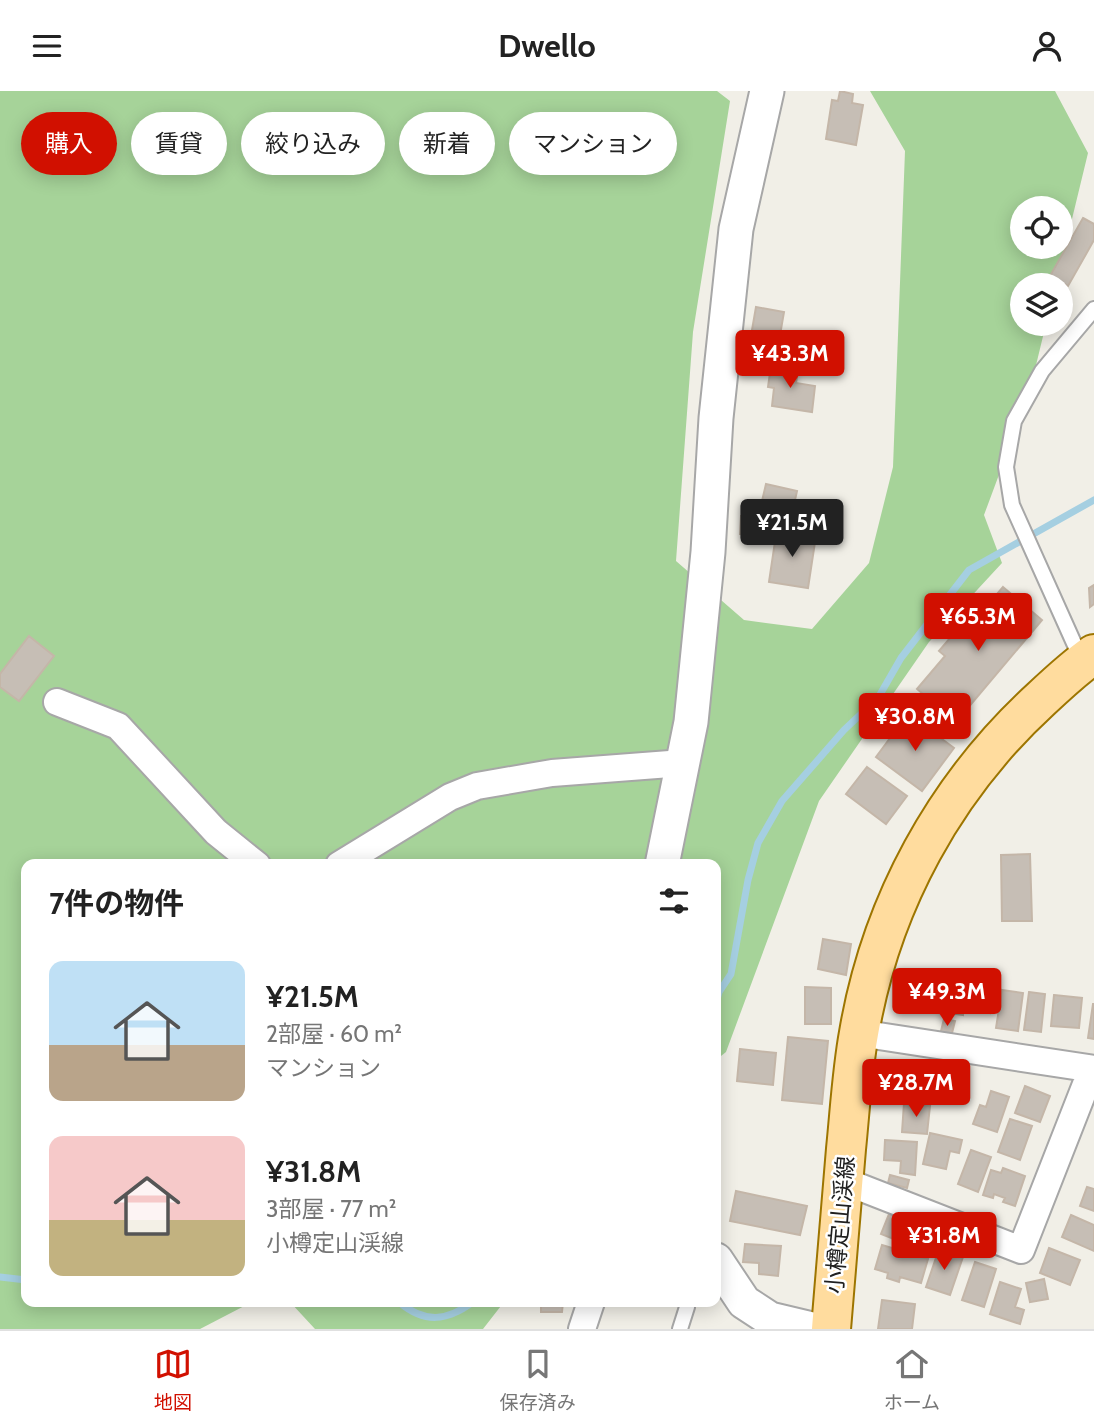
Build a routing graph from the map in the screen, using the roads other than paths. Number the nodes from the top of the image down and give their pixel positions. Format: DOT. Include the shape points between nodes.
graph roads {
  1 [pos="767,91"];
  2 [pos="1094,309"];
  3 [pos="1088,658"];
  4 [pos="57,702"];
  5 [pos="683,763"];
  6 [pos="250,859"];
  7 [pos="350,859"];
  8 [pos="663,859"];
  9 [pos="859,1033"];
  10 [pos="1093,1069"];
  11 [pos="844,1181"];
  12 [pos="721,1268"];
  13 [pos="589,1307"];
  14 [pos="687,1307"];
  15 [pos="582,1329"];
  16 [pos="680,1329"];
  17 [pos="812,1329"];
  18 [pos="831,1329"];
  1 -- 5 [label="street" via="736,229 716,418 708,552"];
  2 -- 3 [label="lane" via="1042,371 1014,421 1006,467 1012,505"];
  3 -- 9 [label="main road, 小樽定山渓線" via="1009,728 952,799 922,848 884,935"];
  4 -- 6 [label="street" via="118,726 216,832"];
  5 -- 7 [label="street" via="552,773 477,786 450,797"];
  5 -- 8 [label="street"];
  9 -- 10 [label="street"];
  9 -- 11 [label="main road, 小樽定山渓線"];
  10 -- 11 [label="street" via="1021,1250"];
  11 -- 18 [label="main road, 小樽定山渓線"];
  12 -- 17 [label="street" via="744,1302 770,1319"];
  13 -- 15 [label="street"];
  14 -- 16 [label="lane"];
}
